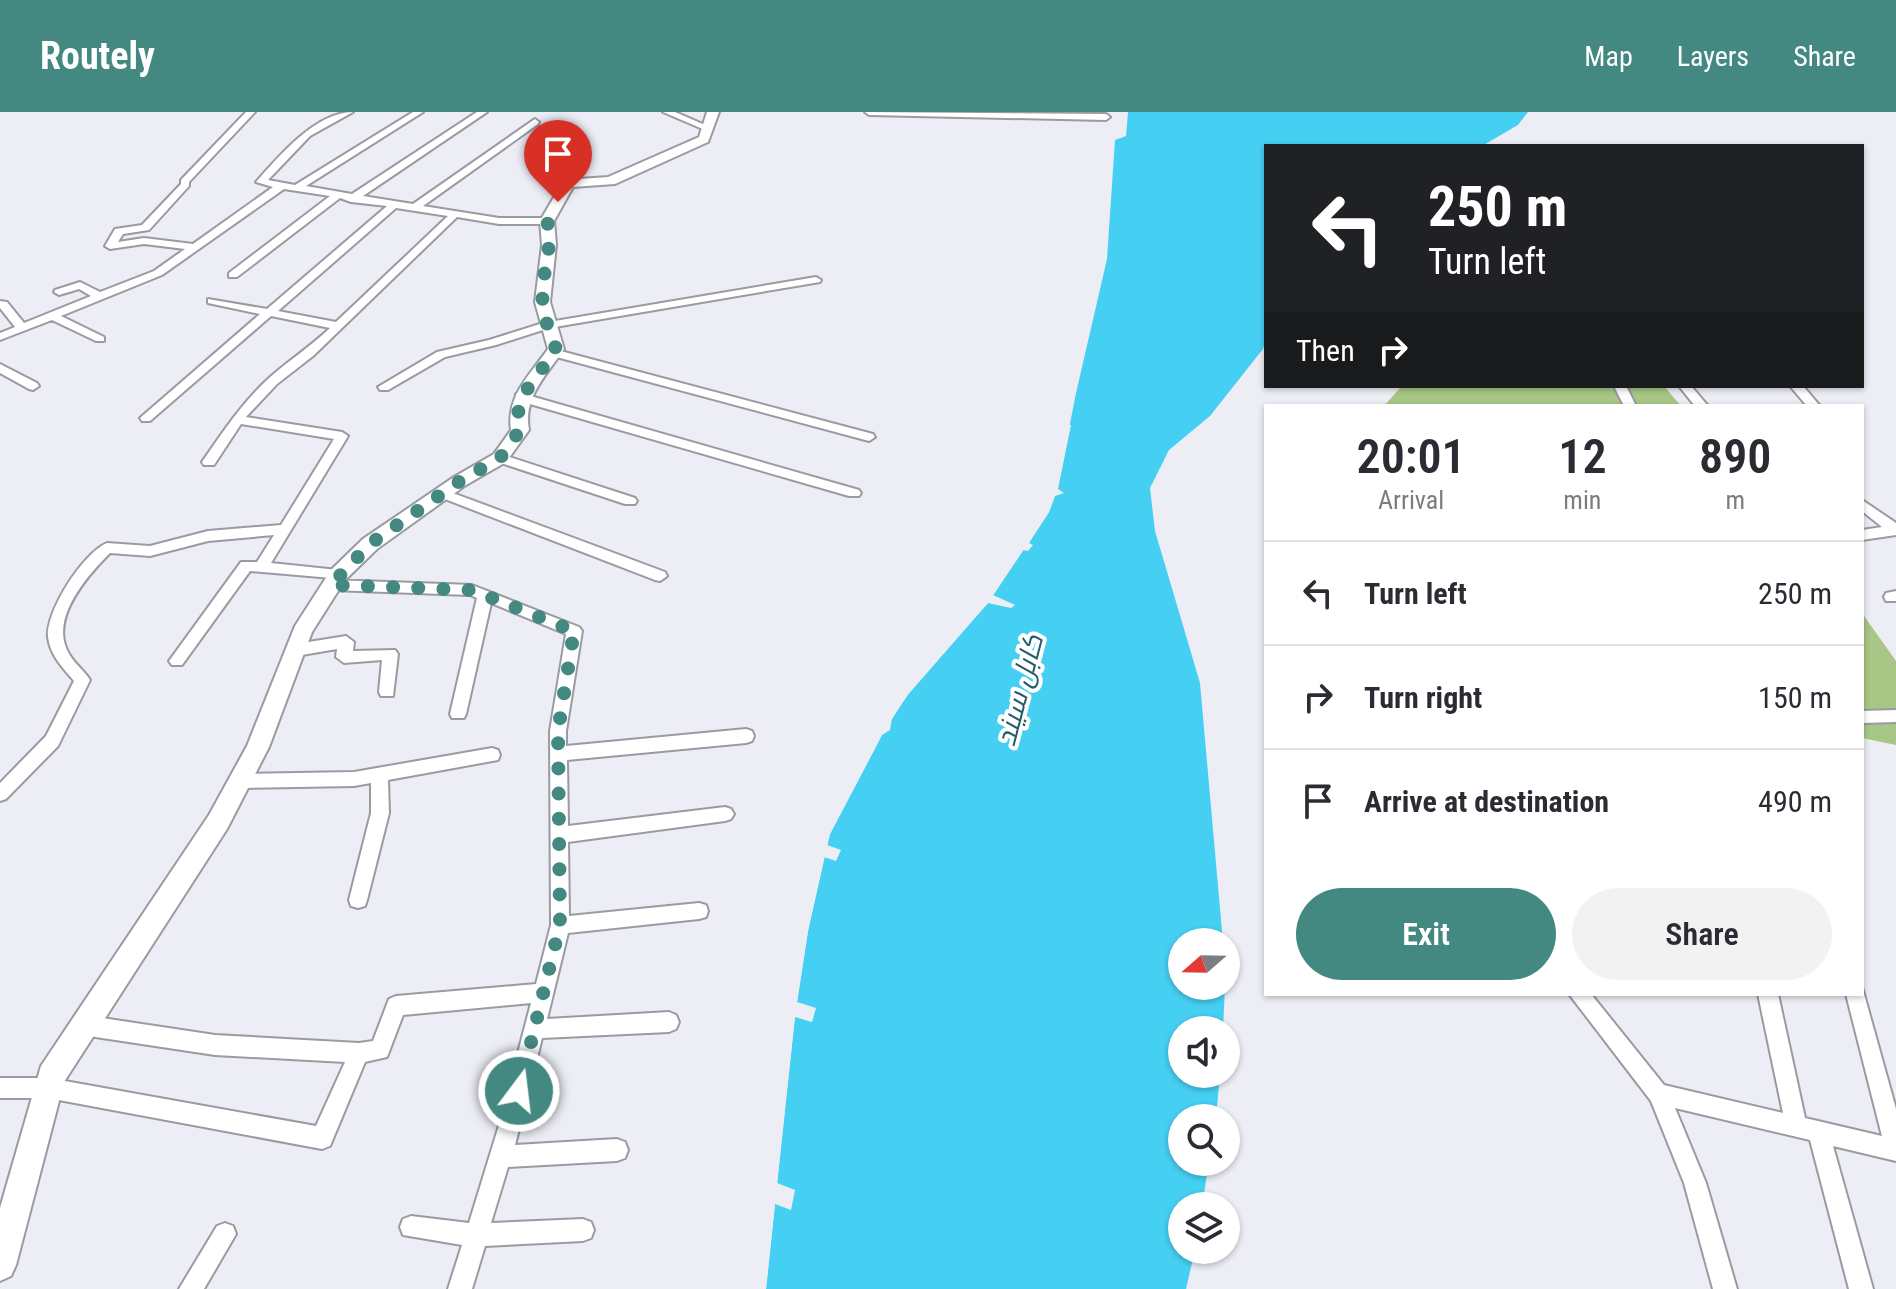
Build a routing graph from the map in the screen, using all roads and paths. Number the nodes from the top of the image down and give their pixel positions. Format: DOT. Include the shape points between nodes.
graph roads {
  1 [pos="251,112"];
  2 [pos="349,112"];
  3 [pos="419,112"];
  4 [pos="483,112"];
  5 [pos="667,112"];
  6 [pos="869,112"];
  7 [pos="1106,117"];
  8 [pos="711,120"];
  9 [pos="535,122"];
  10 [pos="281,186"];
  11 [pos="295,189"];
  12 [pos="336,196"];
  13 [pos="351,199"];
  14 [pos="393,206"];
  15 [pos="412,209"];
  16 [pos="454,215"];
  17 [pos="547,221"];
  18 [pos="196,247"];
  19 [pos="233,275"];
  20 [pos="816,280"];
  21 [pos="59,292"];
  22 [pos="100,297"];
  23 [pos="212,301"];
  24 [pos="3,304"];
  25 [pos="269,313"];
  26 [pos="52,316"];
  27 [pos="547,325"];
  28 [pos="338,326"];
  29 [pos="22,328"];
  30 [pos="0,337"];
  31 [pos="100,339"];
  32 [pos="553,353"];
  33 [pos="0,368"];
  34 [pos="33,386"];
  35 [pos="384,387"];
  36 [pos="1687,388"];
  37 [pos="1798,388"];
  38 [pos="520,397"];
  39 [pos="1700,404"];
  40 [pos="1812,404"];
  41 [pos="146,418"];
  42 [pos="238,420"];
  43 [pos="869,437"];
  44 [pos="500,458"];
  45 [pos="209,462"];
  46 [pos="442,493"];
  47 [pos="854,493"];
  48 [pos="630,501"];
  49 [pos="1864,506"];
  50 [pos="284,529"];
  51 [pos="1895,529"];
  52 [pos="1864,535"];
  53 [pos="261,568"];
  54 [pos="660,576"];
  55 [pos="335,580"];
  56 [pos="485,595"];
  57 [pos="296,650"];
  58 [pos="177,661"];
  59 [pos="387,692"];
  60 [pos="458,714"];
  61 [pos="1896,716"];
  62 [pos="1864,717"];
  63 [pos="746,736"];
  64 [pos="558,754"];
  65 [pos="492,755"];
  66 [pos="380,775"];
  67 [pos="240,781"];
  68 [pos="0,794"];
  69 [pos="725,814"];
  70 [pos="560,835"];
  71 [pos="358,900"];
  72 [pos="699,911"];
  73 [pos="560,925"];
  74 [pos="545,992"];
  75 [pos="1581,996"];
  76 [pos="1769,996"];
  77 [pos="1857,996"];
  78 [pos="669,1022"];
  79 [pos="82,1025"];
  80 [pos="535,1029"];
  81 [pos="359,1053"];
  82 [pos="0,1088"];
  83 [pos="48,1088"];
  84 [pos="1658,1094"];
  85 [pos="1807,1129"];
  86 [pos="617,1150"];
  87 [pos="1896,1150"];
  88 [pos="500,1157"];
  89 [pos="411,1227"];
  90 [pos="583,1230"];
  91 [pos="225,1234"];
  92 [pos="477,1235"];
  93 [pos="0,1265"];
  94 [pos="191,1289"];
  95 [pos="460,1289"];
  96 [pos="1725,1289"];
  97 [pos="1861,1289"];
  1 -- 18 [label="street" via="145,228 119,231 110,246 144,241"];
  2 -- 10 [label="street" via="307,134 261,182"];
  3 -- 11 [label="street"];
  4 -- 13 [label="street"];
  5 -- 8 [label="street"];
  6 -- 7 [label="street"];
  8 -- 17 [label="street" via="704,139 610,181 569,183"];
  9 -- 15 [label="street"];
  10 -- 11 [label="street"];
  10 -- 18 [label="street"];
  11 -- 12 [label="street"];
  12 -- 13 [label="street"];
  12 -- 19 [label="street"];
  13 -- 14 [label="street"];
  14 -- 15 [label="street"];
  14 -- 25 [label="street"];
  15 -- 16 [label="street"];
  16 -- 17 [label="street"];
  16 -- 28 [label="street"];
  17 -- 27 [label="street" via="551,235 542,290"];
  18 -- 22 [label="street" via="158,273"];
  20 -- 27 [label="street"];
  21 -- 22 [label="street" via="80,285"];
  22 -- 26 [label="street"];
  23 -- 25 [label="street"];
  24 -- 29 [label="street"];
  25 -- 28 [label="street"];
  25 -- 41 [label="street"];
  26 -- 29 [label="street"];
  26 -- 31 [label="street"];
  27 -- 32 [label="street"];
  27 -- 35 [label="street" via="441,354"];
  28 -- 42 [label="street" via="273,381"];
  29 -- 30 [label="street"];
  32 -- 38 [label="street"];
  32 -- 43 [label="street"];
  33 -- 34 [label="street"];
  36 -- 39 [label="street"];
  37 -- 40 [label="street"];
  38 -- 44 [label="street" via="520,430"];
  38 -- 47 [label="street"];
  42 -- 45 [label="street"];
  42 -- 50 [label="street" via="342,436"];
  44 -- 46 [label="street"];
  44 -- 48 [label="street"];
  46 -- 54 [label="street"];
  46 -- 55 [label="street" via="370,544"];
  49 -- 51 [label="street"];
  50 -- 53 [label="street"];
  50 -- 68 [label="street" via="208,536 150,551 107,548 79,575 58,619 58,649 82,680 52,741"];
  51 -- 52 [label="street"];
  53 -- 55 [label="street"];
  53 -- 58 [label="street" via="246,566"];
  55 -- 56 [label="street"];
  55 -- 57 [label="street" via="302,631"];
  56 -- 60 [label="street"];
  56 -- 64 [label="street" via="574,631"];
  57 -- 59 [label="street" via="346,642 344,657 390,654"];
  57 -- 67 [label="street"];
  61 -- 62 [label="street"];
  63 -- 64 [label="street"];
  64 -- 70 [label="street"];
  65 -- 66 [label="street"];
  66 -- 67 [label="street"];
  66 -- 71 [label="street" via="380,813"];
  67 -- 79 [label="street" via="179,885"];
  69 -- 70 [label="street"];
  70 -- 73 [label="street"];
  72 -- 73 [label="street"];
  73 -- 74 [label="street"];
  74 -- 80 [label="street"];
  74 -- 81 [label="street" via="396,1006 380,1050"];
  75 -- 84 [label="street"];
  76 -- 85 [label="street"];
  77 -- 87 [label="street"];
  78 -- 80 [label="street"];
  79 -- 81 [label="street" via="215,1045"];
  79 -- 83 [label="street"];
  80 -- 88 [label="street"];
  81 -- 83 [label="street" via="322,1138"];
  82 -- 83 [label="street"];
  83 -- 93 [label="street"];
  84 -- 85 [label="street"];
  84 -- 96 [label="street" via="1695,1183"];
  85 -- 87 [label="street"];
  85 -- 97 [label="street"];
  86 -- 88 [label="street"];
  88 -- 92 [label="street"];
  89 -- 92 [label="street"];
  90 -- 92 [label="street"];
  91 -- 94 [label="street"];
  92 -- 95 [label="street"];
}
